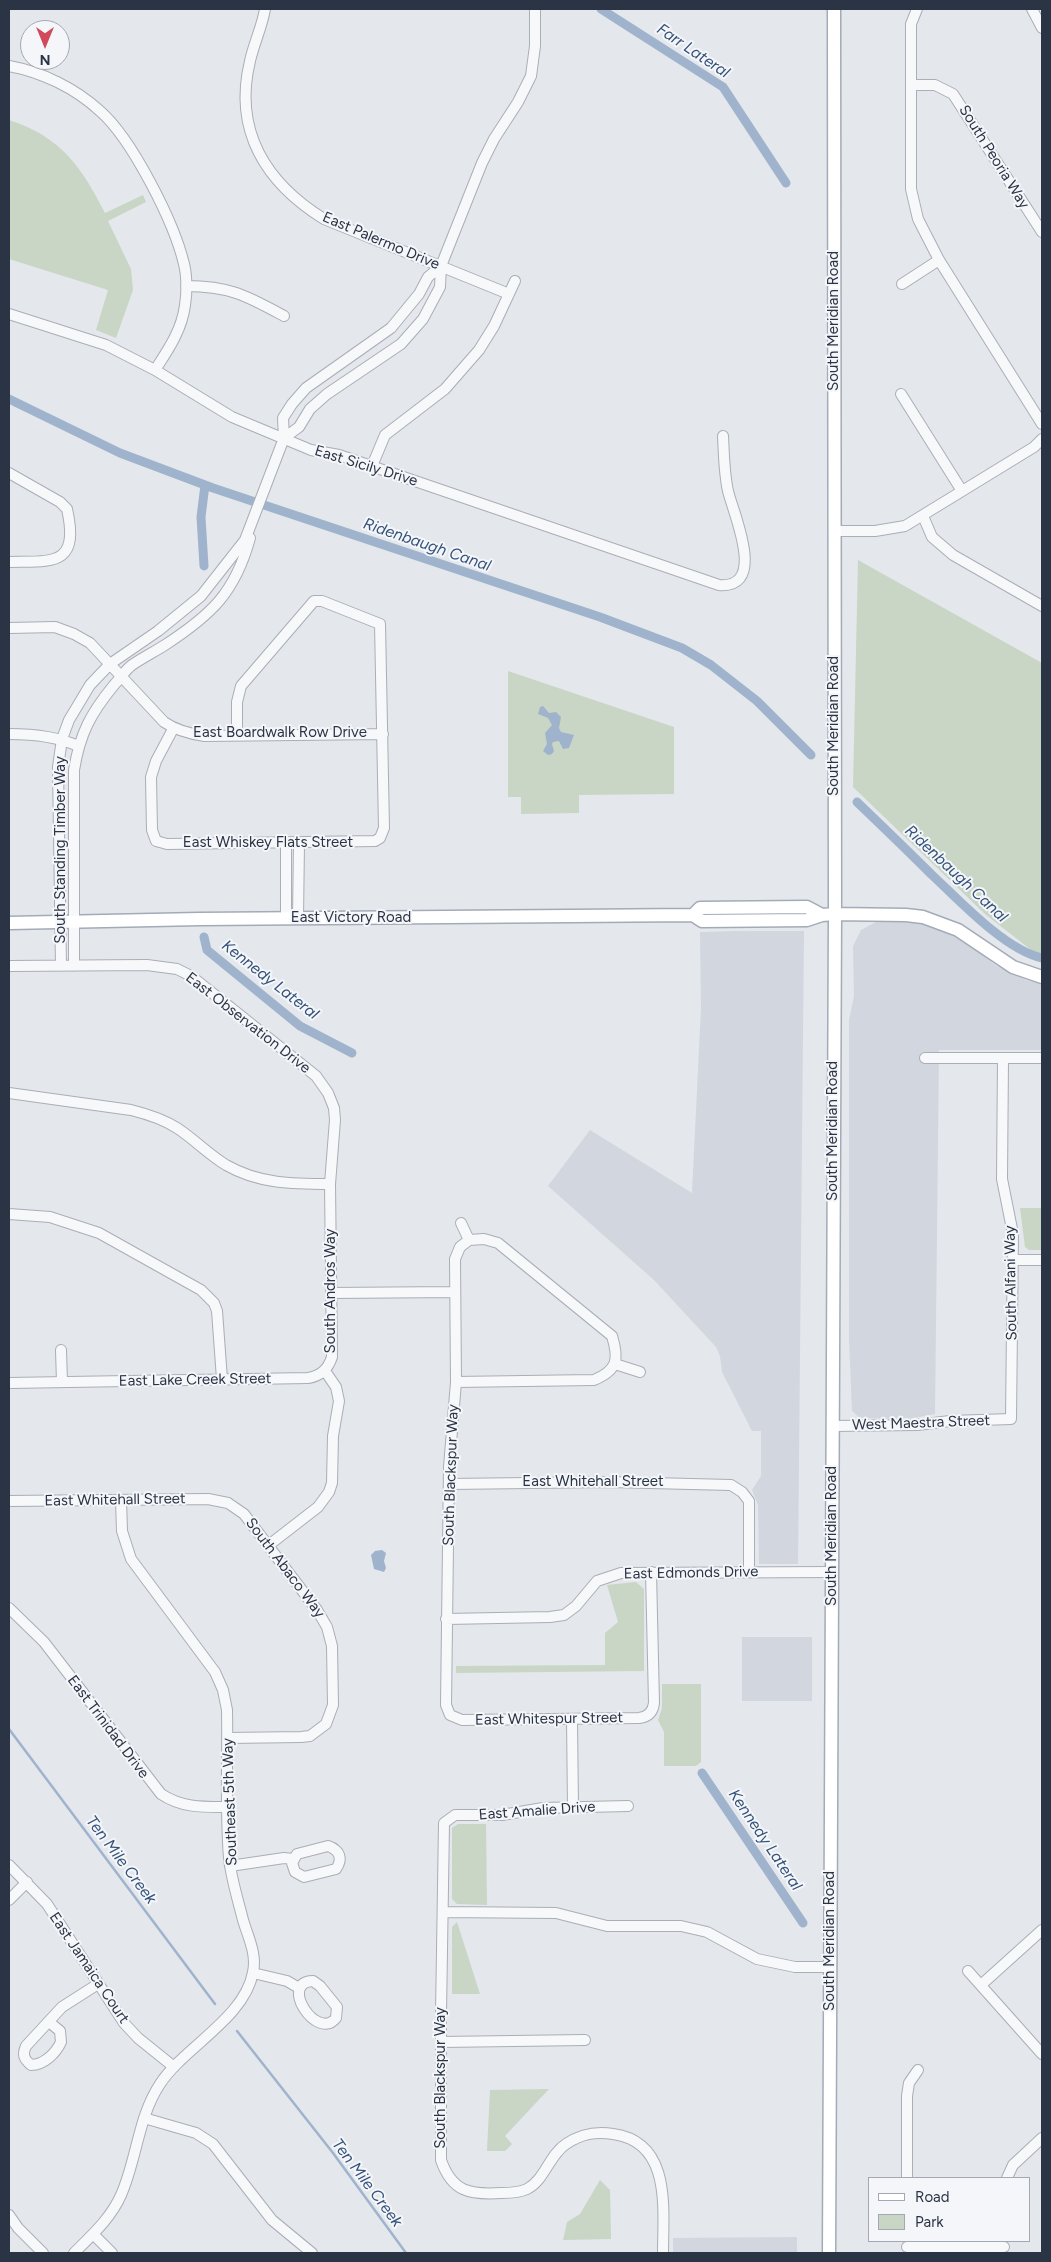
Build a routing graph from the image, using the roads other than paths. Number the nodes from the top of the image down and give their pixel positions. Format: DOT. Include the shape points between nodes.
graph roads {
  1 [pos="264,9"];
  2 [pos="535,9"];
  3 [pos="834,9"];
  4 [pos="917,9"];
  5 [pos="1032,9"];
  6 [pos="1042,28"];
  7 [pos="9,66"];
  8 [pos="911,84"];
  9 [pos="1042,232"];
  10 [pos="940,260"];
  11 [pos="441,266"];
  12 [pos="514,281"];
  13 [pos="902,284"];
  14 [pos="186,286"];
  15 [pos="509,294"];
  16 [pos="9,314"];
  17 [pos="284,316"];
  18 [pos="155,370"];
  19 [pos="901,394"];
  20 [pos="1042,424"];
  21 [pos="723,436"];
  22 [pos="284,438"];
  23 [pos="1042,439"];
  24 [pos="372,466"];
  25 [pos="9,473"];
  26 [pos="962,492"];
  27 [pos="256,513"];
  28 [pos="923,516"];
  29 [pos="834,531"];
  30 [pos="9,562"];
  31 [pos="1042,606"];
  32 [pos="9,628"];
  33 [pos="110,664"];
  34 [pos="121,676"];
  35 [pos="173,728"];
  36 [pos="9,734"];
  37 [pos="383,734"];
  38 [pos="237,735"];
  39 [pos="62,740"];
  40 [pos="78,746"];
  41 [pos="286,843"];
  42 [pos="299,843"];
  43 [pos="828,915"];
  44 [pos="292,918"];
  45 [pos="60,922"];
  46 [pos="74,922"];
  47 [pos="9,923"];
  48 [pos="9,966"];
  49 [pos="61,966"];
  50 [pos="74,966"];
  51 [pos="1042,977"];
  52 [pos="925,1058"];
  53 [pos="1003,1058"];
  54 [pos="1042,1058"];
  55 [pos="9,1094"];
  56 [pos="328,1094"];
  57 [pos="330,1184"];
  58 [pos="9,1214"];
  59 [pos="461,1223"];
  60 [pos="469,1240"];
  61 [pos="1013,1260"];
  62 [pos="1042,1260"];
  63 [pos="454,1292"];
  64 [pos="332,1294"];
  65 [pos="61,1350"];
  66 [pos="615,1364"];
  67 [pos="325,1370"];
  68 [pos="640,1372"];
  69 [pos="222,1379"];
  70 [pos="62,1382"];
  71 [pos="456,1382"];
  72 [pos="9,1384"];
  73 [pos="1011,1419"];
  74 [pos="832,1426"];
  75 [pos="449,1484"];
  76 [pos="121,1500"];
  77 [pos="9,1501"];
  78 [pos="221,1501"];
  79 [pos="269,1545"];
  80 [pos="651,1572"];
  81 [pos="749,1572"];
  82 [pos="832,1572"];
  83 [pos="9,1608"];
  84 [pos="446,1619"];
  85 [pos="450,1715"];
  86 [pos="572,1719"];
  87 [pos="228,1738"];
  88 [pos="228,1806"];
  89 [pos="628,1806"];
  90 [pos="573,1807"];
  91 [pos="447,1819"];
  92 [pos="293,1859"];
  93 [pos="9,1865"];
  94 [pos="230,1866"];
  95 [pos="27,1882"];
  96 [pos="9,1900"];
  97 [pos="443,1912"];
  98 [pos="1042,1930"];
  99 [pos="830,1967"];
  100 [pos="968,1971"];
  101 [pos="253,1973"];
  102 [pos="98,1984"];
  103 [pos="982,1985"];
  104 [pos="299,1988"];
  105 [pos="49,2022"];
  106 [pos="585,2040"];
  107 [pos="441,2042"];
  108 [pos="1042,2054"];
  109 [pos="174,2067"];
  110 [pos="918,2070"];
  111 [pos="144,2118"];
  112 [pos="1042,2138"];
  113 [pos="907,2177"];
  114 [pos="1007,2177"];
  115 [pos="9,2215"];
  116 [pos="93,2234"];
  117 [pos="907,2247"];
  118 [pos="1004,2247"];
  119 [pos="43,2253"];
  120 [pos="74,2253"];
  121 [pos="112,2253"];
  122 [pos="312,2253"];
  123 [pos="663,2253"];
  124 [pos="829,2253"];
  1 -- 11 [label="street, East Palermo Drive" via="246,86 249,124 266,167 301,204 324,219"];
  2 -- 11 [label="street, South Standing Timber Way" via="531,76 482,163"];
  3 -- 29 [label="main road, South Meridian Road"];
  4 -- 8 [label="street" via="911,24"];
  5 -- 6 [label="street"];
  7 -- 14 [label="street" via="52,79 77,92 120,132 171,226 184,266"];
  8 -- 9 [label="street, South Peoria Way" via="935,85 953,94"];
  8 -- 10 [label="street" via="911,189 918,219"];
  10 -- 13 [label="street"];
  10 -- 20 [label="street"];
  11 -- 15 [label="street, East Palermo Drive"];
  11 -- 22 [label="street, South Standing Timber Way" via="428,277 419,294 391,328 306,388 283,418"];
  11 -- 22 [label="street, South Standing Timber Way" via="440,287 423,320 401,344 310,409 299,427"];
  12 -- 15 [label="street"];
  14 -- 17 [label="street" via="226,289 248,296"];
  14 -- 18 [label="street" via="181,326"];
  15 -- 24 [label="street" via="479,350 445,389 385,435"];
  16 -- 18 [label="street, East Sicily Drive" via="106,345"];
  18 -- 22 [label="street, East Sicily Drive" via="232,417"];
  19 -- 26 [label="street"];
  21 -- 24 [label="street, East Sicily Drive" via="726,479 744,547 742,575 728,586"];
  22 -- 24 [label="street, East Sicily Drive" via="311,450"];
  22 -- 27 [label="street, South Standing Timber Way"];
  23 -- 26 [label="street"];
  25 -- 30 [label="street" via="67,509 69,541 64,553 52,561"];
  26 -- 28 [label="street"];
  27 -- 33 [label="street, South Standing Timber Way" via="245,540 201,596"];
  27 -- 34 [label="street, South Standing Timber Way" via="244,557 230,589 204,617"];
  28 -- 29 [label="street" via="890,530"];
  28 -- 31 [label="street" via="932,538 953,555"];
  29 -- 43 [label="main road, South Meridian Road"];
  32 -- 33 [label="street, East Boardwalk Row Drive" via="61,629 90,643"];
  33 -- 34 [label="street, East Boardwalk Row Drive"];
  33 -- 39 [label="street, South Standing Timber Way" via="78,703"];
  34 -- 35 [label="street, East Boardwalk Row Drive"];
  34 -- 40 [label="street, South Standing Timber Way" via="93,712"];
  35 -- 38 [label="street, East Boardwalk Row Drive" via="205,736"];
  35 -- 41 [label="street, East Whiskey Flats Street" via="151,777 152,830 156,841 167,844"];
  36 -- 39 [label="street"];
  37 -- 38 [label="street, East Boardwalk Row Drive"];
  37 -- 38 [label="street" via="380,624 314,601 241,686 237,702"];
  37 -- 42 [label="street, East Whiskey Flats Street" via="384,828 380,838 369,842"];
  39 -- 40 [label="street"];
  39 -- 45 [label="street, South Standing Timber Way" via="58,767"];
  40 -- 46 [label="street, South Standing Timber Way" via="74,770"];
  41 -- 42 [label="street, East Whiskey Flats Street"];
  41 -- 44 [label="street"];
  42 -- 44 [label="street"];
  43 -- 44 [label="main road, East Victory Road" via="807,907 700,908 693,915"];
  43 -- 51 [label="main road, East Victory Road" via="906,915 940,921 1013,967"];
  43 -- 74 [label="main road, South Meridian Road"];
  44 -- 46 [label="main road, East Victory Road"];
  45 -- 46 [label="main road, East Victory Road"];
  45 -- 47 [label="main road, East Victory Road"];
  45 -- 49 [label="street, South Standing Timber Way"];
  46 -- 50 [label="street, South Standing Timber Way"];
  48 -- 49 [label="street, East Observation Drive"];
  49 -- 50 [label="street, East Observation Drive"];
  50 -- 56 [label="street, East Observation Drive" via="162,966 177,969 316,1076"];
  52 -- 53 [label="street"];
  53 -- 54 [label="street"];
  53 -- 61 [label="street, South Alfani Way" via="1002,1180 1013,1234"];
  55 -- 57 [label="street" via="147,1114 175,1127 215,1158 244,1174 278,1183"];
  56 -- 57 [label="street, South Andros Way" via="335,1120"];
  57 -- 64 [label="street, South Andros Way"];
  58 -- 69 [label="street" via="65,1220 109,1238 202,1290 214,1303 219,1322"];
  59 -- 60 [label="street"];
  60 -- 63 [label="street, South Blackspur Way" via="455,1259"];
  60 -- 66 [label="street" via="484,1239 498,1243 612,1336"];
  61 -- 62 [label="street"];
  61 -- 73 [label="street, South Alfani Way"];
  63 -- 64 [label="street"];
  63 -- 71 [label="street, South Blackspur Way"];
  64 -- 67 [label="street, South Andros Way" via="332,1357"];
  65 -- 70 [label="street"];
  66 -- 68 [label="street"];
  66 -- 71 [label="street" via="607,1374 594,1380"];
  67 -- 69 [label="street, East Lake Creek Street" via="308,1378"];
  67 -- 79 [label="street, South Andros Way" via="336,1387 339,1401 333,1436 332,1483 318,1508"];
  69 -- 70 [label="street, East Lake Creek Street"];
  70 -- 72 [label="street, East Lake Creek Street"];
  71 -- 75 [label="street, South Blackspur Way"];
  73 -- 74 [label="street, West Maestra Street"];
  74 -- 82 [label="main road, South Meridian Road"];
  75 -- 81 [label="street, East Whitehall Street" via="610,1482 723,1484 737,1488 749,1501"];
  75 -- 84 [label="street, South Blackspur Way"];
  76 -- 77 [label="street, East Whitehall Street"];
  76 -- 78 [label="street, East Whitehall Street" via="208,1498"];
  76 -- 87 [label="street, Southeast 5th Way" via="122,1531 131,1559 219,1681 227,1710"];
  78 -- 79 [label="street, South Abaco Way" via="244,1514"];
  79 -- 87 [label="street, South Abaco Way" via="327,1627 333,1656 331,1715 326,1724 310,1736"];
  80 -- 81 [label="street, East Edmonds Drive"];
  80 -- 84 [label="street, East Edmonds Drive" via="620,1573 597,1581 576,1606 564,1614"];
  80 -- 86 [label="street, East Whitespur Street" via="653,1710 639,1718"];
  81 -- 82 [label="street, East Edmonds Drive"];
  82 -- 99 [label="main road, South Meridian Road"];
  83 -- 88 [label="street, East Trinidad Drive" via="44,1642 161,1794 188,1806"];
  84 -- 85 [label="street, South Blackspur Way" via="446,1705"];
  85 -- 86 [label="street, East Whitespur Street" via="462,1720"];
  86 -- 90 [label="street"];
  87 -- 88 [label="street, Southeast 5th Way"];
  88 -- 94 [label="street, Southeast 5th Way"];
  89 -- 90 [label="street, East Amalie Drive"];
  90 -- 91 [label="street, East Amalie Drive" via="502,1815 455,1815"];
  91 -- 97 [label="street, South Blackspur Way" via="443,1827"];
  92 -- 92 [label="street" via="295,1872 304,1877 333,1871 340,1860 336,1850 328,1846 302,1852"];
  92 -- 94 [label="street"];
  93 -- 95 [label="street, East Jamaica Court"];
  94 -- 101 [label="street, Southeast 5th Way" via="253,1948"];
  95 -- 96 [label="street"];
  95 -- 102 [label="street, East Jamaica Court" via="47,1904"];
  97 -- 99 [label="street" via="556,1913 607,1926 681,1926 707,1932 757,1959 795,1966"];
  97 -- 107 [label="street, South Blackspur Way"];
  98 -- 103 [label="street"];
  99 -- 124 [label="main road, South Meridian Road"];
  100 -- 103 [label="street"];
  101 -- 104 [label="street" via="287,1981"];
  101 -- 109 [label="street, Southeast 5th Way" via="237,2005"];
  102 -- 105 [label="street" via="62,2007"];
  102 -- 109 [label="street, East Jamaica Court" via="131,2031"];
  103 -- 108 [label="street"];
  104 -- 104 [label="street" via="299,1999 317,2022 325,2025 334,2021 337,2007 320,1986 310,1981"];
  106 -- 107 [label="street"];
  107 -- 123 [label="street, South Blackspur Way" via="441,2160 451,2180 470,2193 515,2193 535,2183 557,2152 575,2138 603,2132 630,2138 649,2153 660,2174"];
  109 -- 111 [label="street, Southeast 5th Way" via="156,2090"];
  110 -- 113 [label="street" via="909,2083 907,2096"];
  111 -- 116 [label="street, Southeast 5th Way" via="121,2195"];
  111 -- 122 [label="street" via="196,2133 209,2141 272,2220"];
  112 -- 114 [label="street" via="1013,2165"];
  115 -- 119 [label="street"];
  116 -- 120 [label="street, Southeast 5th Way"];
  116 -- 121 [label="street"];
  117 -- 118 [label="street"];
}
